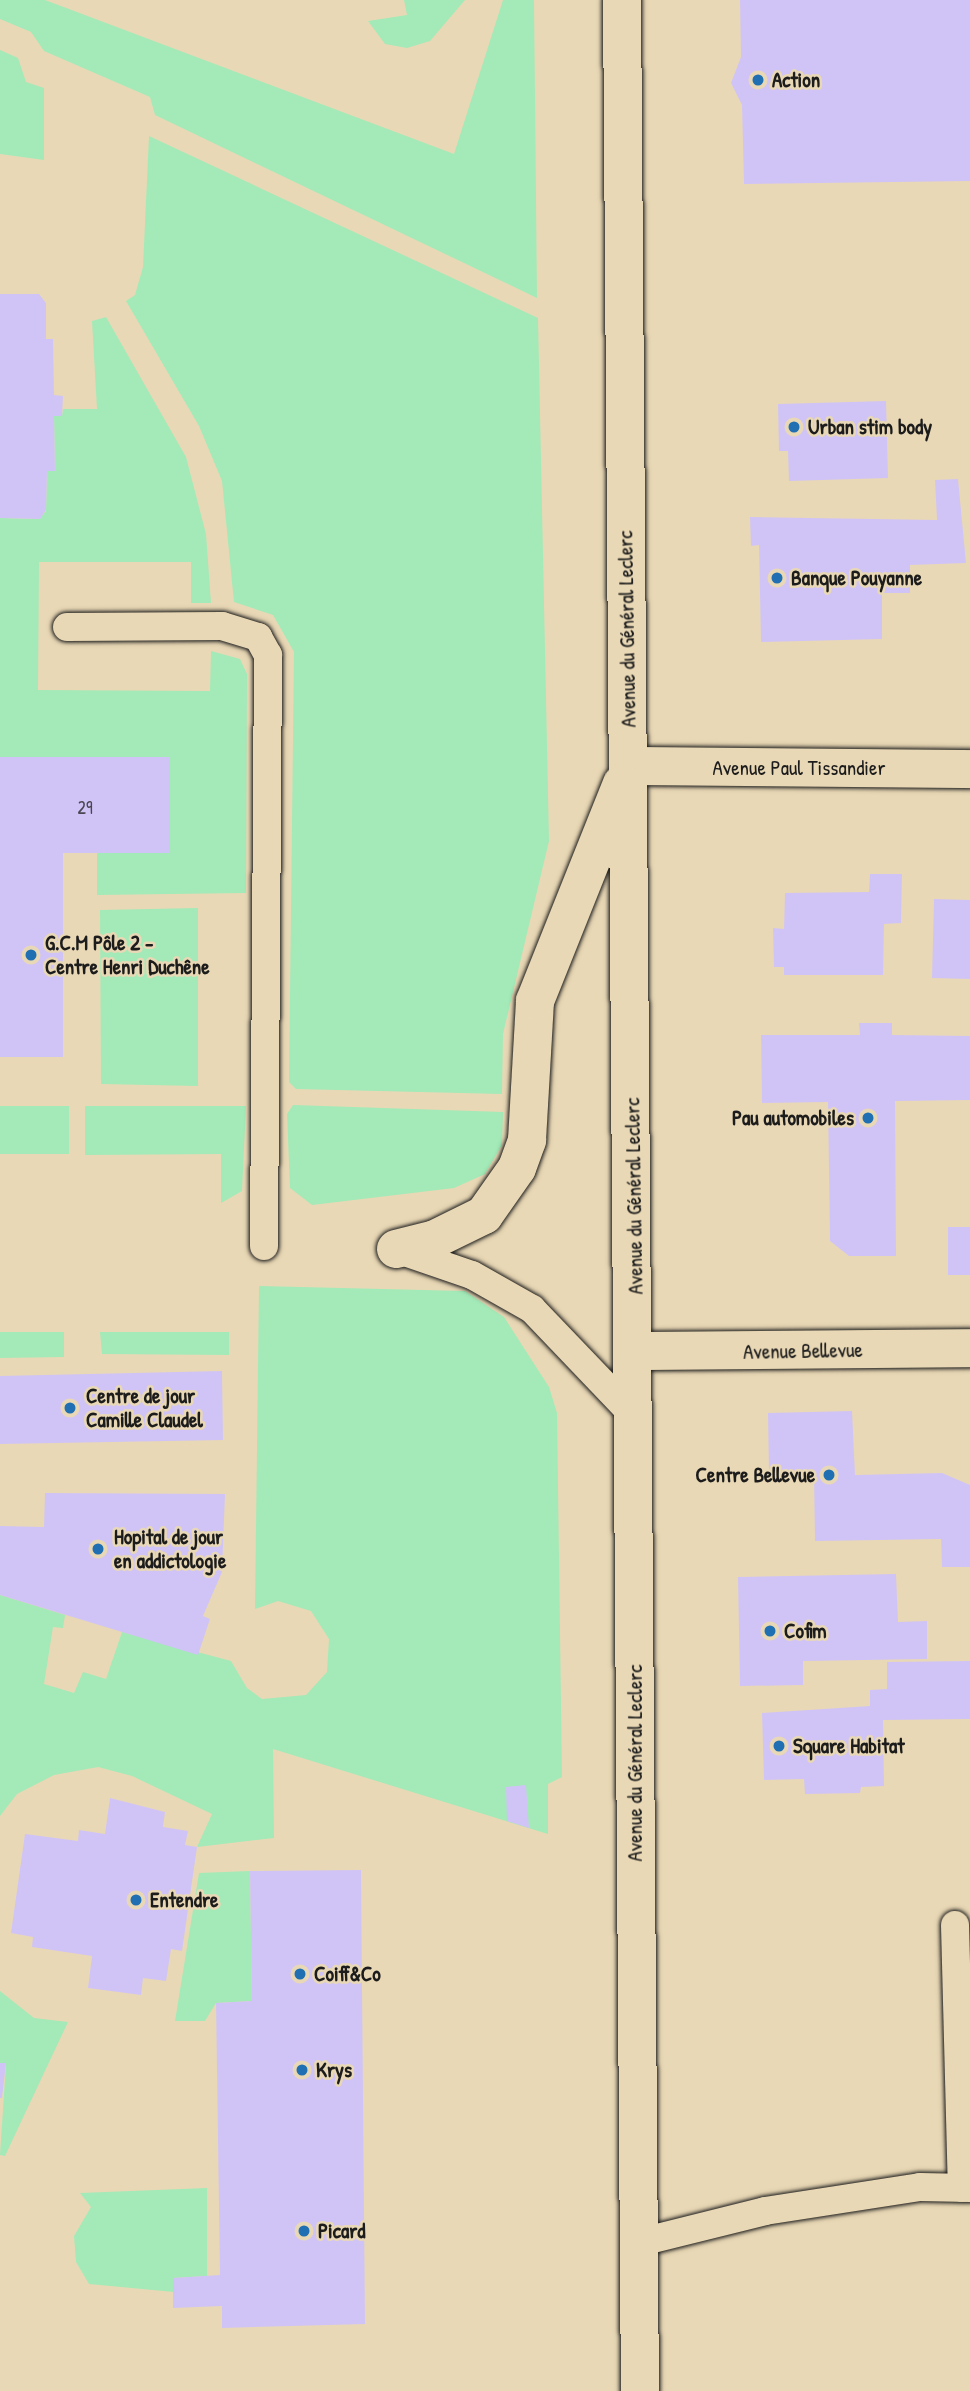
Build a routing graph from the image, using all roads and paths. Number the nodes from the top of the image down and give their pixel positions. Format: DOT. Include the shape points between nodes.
graph roads {
  1 [pos="622,0"];
  2 [pos="67,627"];
  3 [pos="629,766"];
  4 [pos="970,769"];
  5 [pos="264,1246"];
  6 [pos="396,1249"];
  7 [pos="970,1348"];
  8 [pos="635,1351"];
  9 [pos="636,1418"];
  10 [pos="955,1925"];
  11 [pos="966,2188"];
  12 [pos="637,2243"];
  13 [pos="640,2391"];
  1 -- 3 [label="main road, Avenue du Général Leclerc"];
  2 -- 5 [label="lane" via="222,626 258,638 268,655"];
  3 -- 4 [label="main road, Avenue Paul Tissandier"];
  3 -- 6 [label="main road" via="535,1001 527,1140 517,1168 484,1215 433,1240"];
  3 -- 8 [label="main road, Avenue du Général Leclerc"];
  6 -- 9 [label="lane" via="472,1275 532,1309"];
  7 -- 8 [label="main road, Avenue Bellevue"];
  8 -- 9 [label="main road, Avenue du Général Leclerc"];
  9 -- 12 [label="main road, Avenue du Général Leclerc"];
  10 -- 11 [label="lane"];
  11 -- 12 [label="lane" via="920,2187 765,2211"];
  12 -- 13 [label="main road, Avenue du Général Leclerc"];
}
